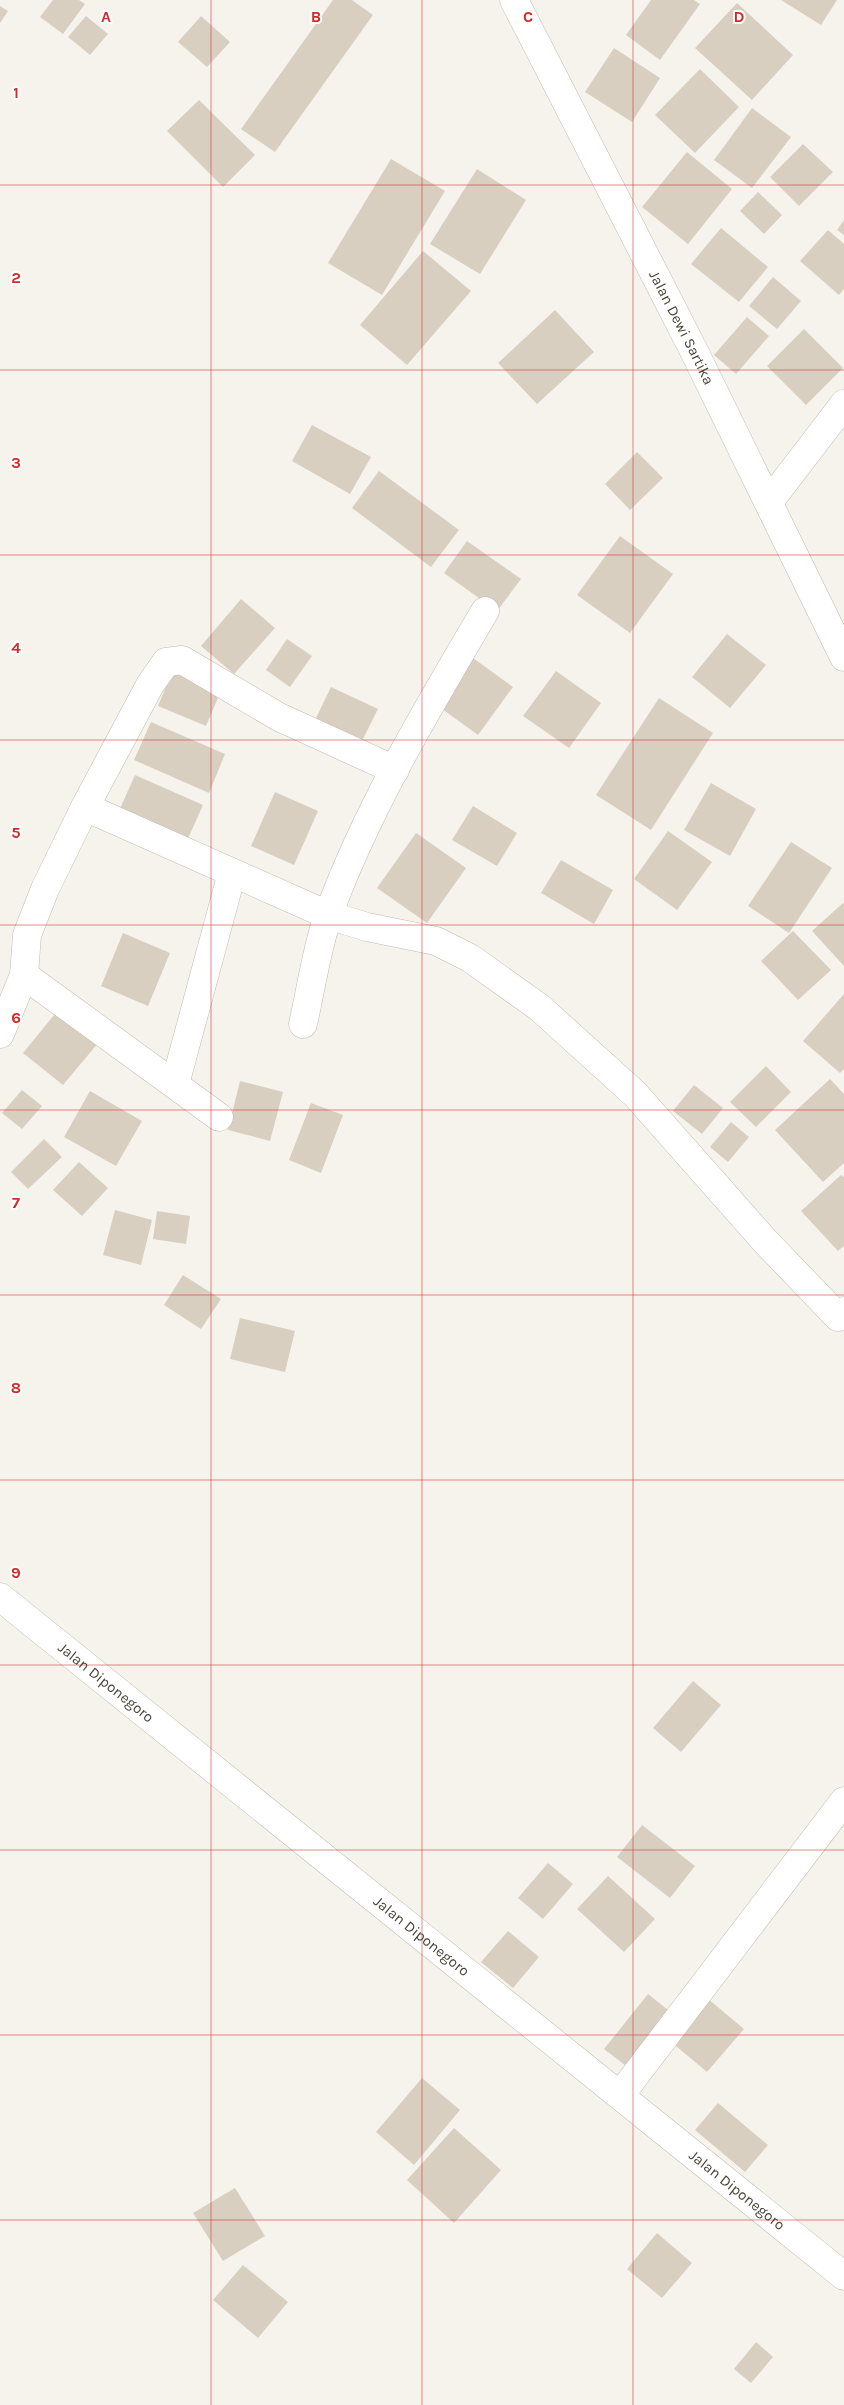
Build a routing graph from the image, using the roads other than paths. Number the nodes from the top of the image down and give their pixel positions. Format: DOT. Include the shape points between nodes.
graph roads {
  1 [pos="514,0"];
  2 [pos="844,404"];
  3 [pos="768,502"];
  4 [pos="485,611"];
  5 [pos="844,657"];
  6 [pos="395,770"];
  7 [pos="84,807"];
  8 [pos="232,873"];
  9 [pos="328,915"];
  10 [pos="24,974"];
  11 [pos="302,1024"];
  12 [pos="0,1034"];
  13 [pos="174,1084"];
  14 [pos="219,1117"];
  15 [pos="844,1311"];
  16 [pos="0,1597"];
  17 [pos="844,1802"];
  18 [pos="621,2094"];
  19 [pos="844,2276"];
  1 -- 3 [label="street, Jalan Dewi Sartika"];
  2 -- 3 [label="street"];
  3 -- 5 [label="street, Jalan Dewi Sartika"];
  4 -- 6 [label="street"];
  6 -- 7 [label="street" via="279,717 182,660 173,660 166,662 150,685"];
  6 -- 9 [label="street" via="358,843"];
  7 -- 8 [label="street"];
  7 -- 10 [label="street" via="27,935"];
  8 -- 9 [label="street"];
  8 -- 13 [label="street"];
  9 -- 11 [label="street"];
  9 -- 15 [label="street" via="367,927 436,941 470,958 540,1008 636,1094 764,1241 815,1294 838,1316"];
  10 -- 12 [label="street"];
  10 -- 13 [label="street"];
  13 -- 14 [label="street"];
  16 -- 18 [label="street, Jalan Diponegoro"];
  17 -- 18 [label="street"];
  18 -- 19 [label="street, Jalan Diponegoro"];
}
